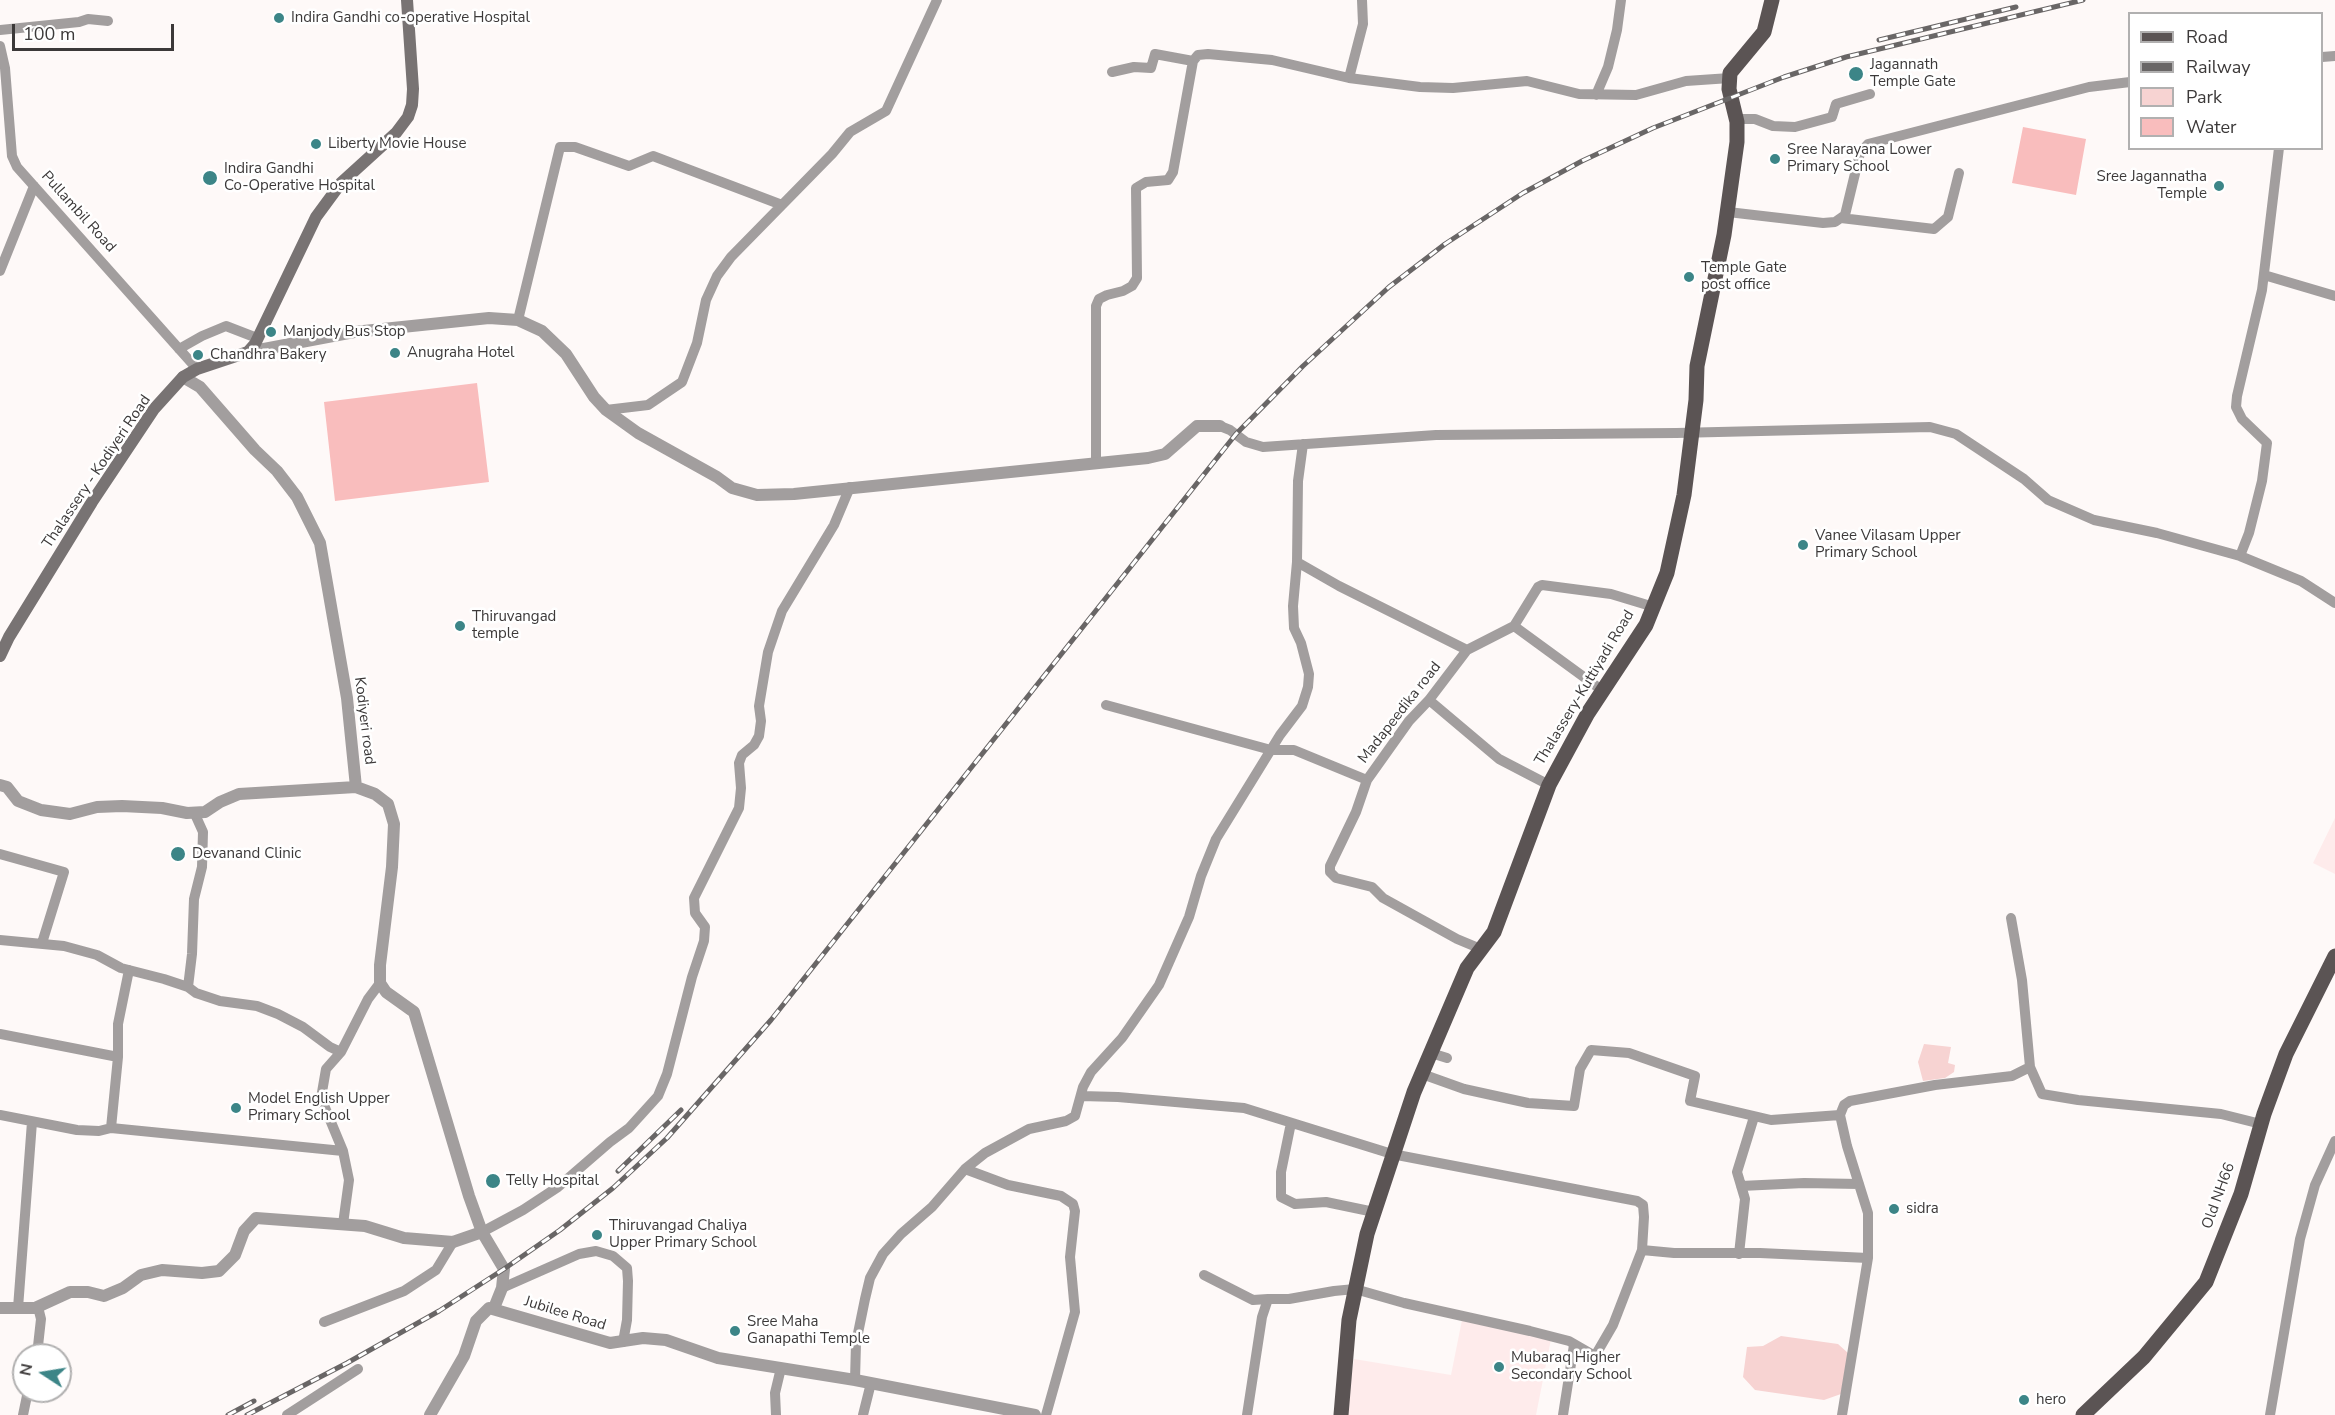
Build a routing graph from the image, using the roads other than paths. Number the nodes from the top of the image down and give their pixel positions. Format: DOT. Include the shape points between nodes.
graph roads {
  1 [pos="407,0"];
  2 [pos="937,0"];
  3 [pos="1362,0"];
  4 [pos="1621,0"];
  5 [pos="1772,0"];
  6 [pos="108,21"];
  7 [pos="0,30"];
  8 [pos="0,46"];
  9 [pos="1193,61"];
  10 [pos="1112,72"];
  11 [pos="1348,78"];
  12 [pos="1730,78"];
  13 [pos="2128,82"];
  14 [pos="1870,94"];
  15 [pos="1596,95"];
  16 [pos="1736,119"];
  17 [pos="5,130"];
  18 [pos="2279,150"];
  19 [pos="1959,173"];
  20 [pos="34,186"];
  21 [pos="782,205"];
  22 [pos="1728,212"];
  23 [pos="1841,218"];
  24 [pos="0,271"];
  25 [pos="2264,275"];
  26 [pos="2335,296"];
  27 [pos="518,320"];
  28 [pos="257,338"];
  29 [pos="179,349"];
  30 [pos="248,352"];
  31 [pos="197,369"];
  32 [pos="183,377"];
  33 [pos="606,410"];
  34 [pos="1220,426"];
  35 [pos="1692,432"];
  36 [pos="1303,444"];
  37 [pos="1096,464"];
  38 [pos="850,488"];
  39 [pos="2240,556"];
  40 [pos="1298,562"];
  41 [pos="2335,603"];
  42 [pos="1654,607"];
  43 [pos="1515,626"];
  44 [pos="1467,650"];
  45 [pos="0,656"];
  46 [pos="1603,691"];
  47 [pos="1429,700"];
  48 [pos="1106,705"];
  49 [pos="1271,750"];
  50 [pos="1367,780"];
  51 [pos="0,785"];
  52 [pos="1549,785"];
  53 [pos="356,787"];
  54 [pos="194,812"];
  55 [pos="0,854"];
  56 [pos="2011,918"];
  57 [pos="0,940"];
  58 [pos="42,943"];
  59 [pos="1481,949"];
  60 [pos="2335,956"];
  61 [pos="129,970"];
  62 [pos="380,983"];
  63 [pos="188,987"];
  64 [pos="0,1034"];
  65 [pos="341,1052"];
  66 [pos="1431,1053"];
  67 [pos="118,1057"];
  68 [pos="1447,1058"];
  69 [pos="2030,1066"];
  70 [pos="1422,1074"];
  71 [pos="1081,1096"];
  72 [pos="0,1115"];
  73 [pos="1840,1115"];
  74 [pos="1754,1117"];
  75 [pos="32,1122"];
  76 [pos="1292,1123"];
  77 [pos="2261,1124"];
  78 [pos="111,1128"];
  79 [pos="2335,1141"];
  80 [pos="343,1151"];
  81 [pos="1392,1154"];
  82 [pos="965,1169"];
  83 [pos="1859,1184"];
  84 [pos="1741,1186"];
  85 [pos="1374,1212"];
  86 [pos="343,1224"];
  87 [pos="482,1232"];
  88 [pos="453,1242"];
  89 [pos="1642,1250"];
  90 [pos="1739,1254"];
  91 [pos="1868,1258"];
  92 [pos="1204,1275"];
  93 [pos="502,1288"];
  94 [pos="1355,1289"];
  95 [pos="1268,1299"];
  96 [pos="38,1307"];
  97 [pos="0,1308"];
  98 [pos="18,1308"];
  99 [pos="494,1308"];
  100 [pos="324,1322"];
  101 [pos="623,1342"];
  102 [pos="39,1343"];
  103 [pos="1574,1345"];
  104 [pos="781,1368"];
  105 [pos="358,1369"];
  106 [pos="855,1380"];
  107 [pos="871,1383"];
  108 [pos="286,1415"];
  109 [pos="430,1415"];
  110 [pos="776,1415"];
  111 [pos="863,1415"];
  112 [pos="1035,1415"];
  113 [pos="1046,1415"];
  114 [pos="1247,1415"];
  115 [pos="1341,1415"];
  116 [pos="1563,1415"];
  117 [pos="1842,1415"];
  118 [pos="2083,1415"];
  119 [pos="2270,1415"];
  1 -- 28 [label="main road" via="414,89 408,117 341,183 315,217"];
  2 -- 21 [label="street" via="886,111 850,132"];
  3 -- 11 [label="street" via="1363,24"];
  4 -- 15 [label="street" via="1608,67"];
  5 -- 12 [label="main road" via="1764,32 1734,67"];
  6 -- 7 [label="street" via="88,19"];
  8 -- 17 [label="street, Pullambil Road" via="5,68"];
  9 -- 10 [label="street" via="1155,54 1151,68"];
  9 -- 11 [label="street" via="1198,55 1208,54 1262,58"];
  9 -- 37 [label="street" via="1173,172 1168,180 1146,182 1136,188 1137,278 1123,291 1099,299 1096,306"];
  11 -- 15 [label="street" via="1453,88 1527,81"];
  12 -- 15 [label="street" via="1686,81 1636,94"];
  12 -- 16 [label="main road, Thalassery-Kuttiyadi Road"];
  13 -- 23 [label="street" via="2089,87 1868,144 1860,153"];
  14 -- 16 [label="street" via="1836,104 1832,117 1795,127"];
  16 -- 22 [label="main road, Thalassery-Kuttiyadi Road"];
  17 -- 20 [label="street, Pullambil Road" via="17,167"];
  18 -- 25 [label="street"];
  19 -- 23 [label="street" via="1948,217 1934,229"];
  20 -- 24 [label="street"];
  20 -- 29 [label="street, Pullambil Road"];
  21 -- 27 [label="street" via="653,156 629,166 575,147 560,147"];
  21 -- 33 [label="street" via="717,276 682,382 648,405"];
  22 -- 23 [label="street" via="1823,223"];
  22 -- 35 [label="main road, Thalassery-Kuttiyadi Road" via="1697,366"];
  25 -- 26 [label="street"];
  25 -- 39 [label="street" via="2236,407 2242,419 2267,443 2262,481"];
  27 -- 30 [label="street" via="489,318 354,332"];
  27 -- 33 [label="street" via="542,331 566,354"];
  28 -- 29 [label="street" via="226,326"];
  28 -- 30 [label="main road"];
  29 -- 31 [label="street, Pullambil Road"];
  30 -- 31 [label="main road, Thalassery - Kodiyeri Road"];
  31 -- 32 [label="main road, Thalassery - Kodiyeri Road"];
  32 -- 45 [label="main road, Thalassery - Kodiyeri Road" via="154,409 92,502"];
  32 -- 53 [label="street, Kodiyeri road" via="200,387 277,471 297,497 320,543 347,698"];
  33 -- 38 [label="street" via="732,488 757,495"];
  34 -- 36 [label="street" via="1253,445"];
  34 -- 37 [label="street" via="1197,426 1175,447 1157,456"];
  35 -- 36 [label="street" via="1436,435"];
  35 -- 39 [label="street" via="1930,427 1956,434 2024,479 2048,500 2094,520"];
  35 -- 42 [label="main road, Thalassery-Kuttiyadi Road" via="1675,546"];
  36 -- 40 [label="street" via="1298,481"];
  37 -- 38 [label="street"];
  38 -- 87 [label="street" via="834,525 782,611 768,652 759,706 759,736 739,763 739,808 694,898 695,913 705,927 704,941 658,1096 629,1128 558,1187"];
  39 -- 41 [label="street" via="2301,580"];
  40 -- 44 [label="street"];
  40 -- 49 [label="street" via="1294,628 1305,655 1308,687 1302,706"];
  42 -- 43 [label="street" via="1611,594 1542,585"];
  42 -- 46 [label="main road, Thalassery-Kuttiyadi Road"];
  43 -- 44 [label="street, Madapeedika road"];
  43 -- 46 [label="street"];
  44 -- 47 [label="street, Madapeedika road"];
  46 -- 52 [label="main road, Thalassery-Kuttiyadi Road"];
  47 -- 50 [label="street, Madapeedika road"];
  47 -- 52 [label="street" via="1499,759"];
  48 -- 49 [label="street"];
  49 -- 50 [label="street" via="1294,750"];
  49 -- 71 [label="street" via="1216,839 1189,917 1159,985 1122,1038 1091,1072"];
  50 -- 59 [label="street, Madapeedika road" via="1330,872 1336,878 1372,887 1383,898"];
  51 -- 54 [label="street, Kodiyeri road" via="7,787 18,801 41,810 70,814 122,806"];
  52 -- 59 [label="main road, Thalassery-Kuttiyadi Road" via="1494,932"];
  53 -- 54 [label="street, Kodiyeri road" via="240,794 205,812"];
  53 -- 62 [label="street" via="388,804 394,824"];
  54 -- 63 [label="street" via="203,832 202,867 194,899"];
  55 -- 58 [label="street" via="64,872"];
  56 -- 69 [label="street" via="2022,980"];
  57 -- 58 [label="street"];
  58 -- 61 [label="street" via="97,955"];
  59 -- 66 [label="main road, Thalassery-Kuttiyadi Road" via="1467,968"];
  60 -- 77 [label="main road, Old NH66" via="2286,1054"];
  61 -- 63 [label="street"];
  61 -- 67 [label="street" via="118,1024"];
  62 -- 65 [label="street"];
  62 -- 87 [label="street" via="414,1012"];
  63 -- 65 [label="street" via="220,1001 278,1014"];
  64 -- 67 [label="street"];
  65 -- 80 [label="street" via="326,1069 321,1098"];
  66 -- 68 [label="street"];
  66 -- 70 [label="main road, Thalassery-Kuttiyadi Road"];
  67 -- 78 [label="street"];
  69 -- 73 [label="street" via="2012,1076 1850,1101"];
  69 -- 77 [label="street" via="2042,1094 2221,1114"];
  70 -- 74 [label="street" via="1464,1089 1528,1103 1574,1106 1580,1069 1592,1050 1629,1053 1695,1076 1690,1101"];
  70 -- 81 [label="main road, Thalassery-Kuttiyadi Road"];
  71 -- 76 [label="street" via="1244,1107"];
  71 -- 82 [label="street" via="1075,1116 1029,1129"];
  72 -- 75 [label="street"];
  73 -- 74 [label="street" via="1779,1120"];
  73 -- 83 [label="street"];
  74 -- 84 [label="street" via="1737,1172"];
  75 -- 78 [label="street" via="77,1131"];
  75 -- 98 [label="street"];
  76 -- 81 [label="street"];
  76 -- 85 [label="street" via="1281,1172 1281,1197 1295,1204 1326,1202"];
  77 -- 118 [label="main road, Old NH66" via="2241,1194 2206,1282 2144,1357"];
  78 -- 80 [label="street"];
  79 -- 119 [label="street" via="2315,1185 2301,1239"];
  80 -- 86 [label="street" via="349,1180"];
  81 -- 85 [label="main road, Thalassery-Kuttiyadi Road"];
  81 -- 89 [label="street" via="1637,1201 1643,1205"];
  82 -- 106 [label="street" via="932,1207 901,1234 870,1278 856,1343"];
  82 -- 113 [label="street" via="1008,1185 1061,1196 1069,1200 1075,1211 1070,1257 1075,1312"];
  83 -- 84 [label="street"];
  83 -- 91 [label="street" via="1868,1213"];
  84 -- 90 [label="street" via="1745,1199"];
  85 -- 94 [label="main road, Thalassery-Kuttiyadi Road"];
  86 -- 88 [label="street" via="404,1238"];
  86 -- 96 [label="street" via="256,1218 244,1230 235,1255 219,1271 162,1270 141,1275 104,1296 70,1292"];
  87 -- 88 [label="street"];
  87 -- 93 [label="street" via="504,1269"];
  88 -- 100 [label="street" via="436,1270 404,1291"];
  89 -- 90 [label="street"];
  89 -- 103 [label="street" via="1613,1325 1595,1356"];
  90 -- 91 [label="street"];
  91 -- 117 [label="street"];
  92 -- 95 [label="street" via="1253,1300"];
  93 -- 99 [label="street"];
  93 -- 101 [label="street" via="579,1254 596,1251 614,1256 627,1268"];
  94 -- 95 [label="street"];
  94 -- 103 [label="street" via="1530,1330"];
  94 -- 115 [label="main road, Thalassery-Kuttiyadi Road"];
  95 -- 114 [label="street"];
  96 -- 98 [label="street"];
  96 -- 102 [label="street"];
  97 -- 98 [label="street"];
  99 -- 101 [label="street, Jubilee Road" via="610,1343"];
  99 -- 109 [label="street" via="476,1321 464,1356"];
  101 -- 104 [label="street, Jubilee Road" via="642,1338 666,1340 718,1358"];
  103 -- 116 [label="street"];
  104 -- 106 [label="street, Jubilee Road"];
  104 -- 110 [label="street" via="775,1393"];
  105 -- 108 [label="street"];
  106 -- 107 [label="street, Jubilee Road"];
  107 -- 111 [label="street"];
  107 -- 112 [label="street, Jubilee Road"];
}
